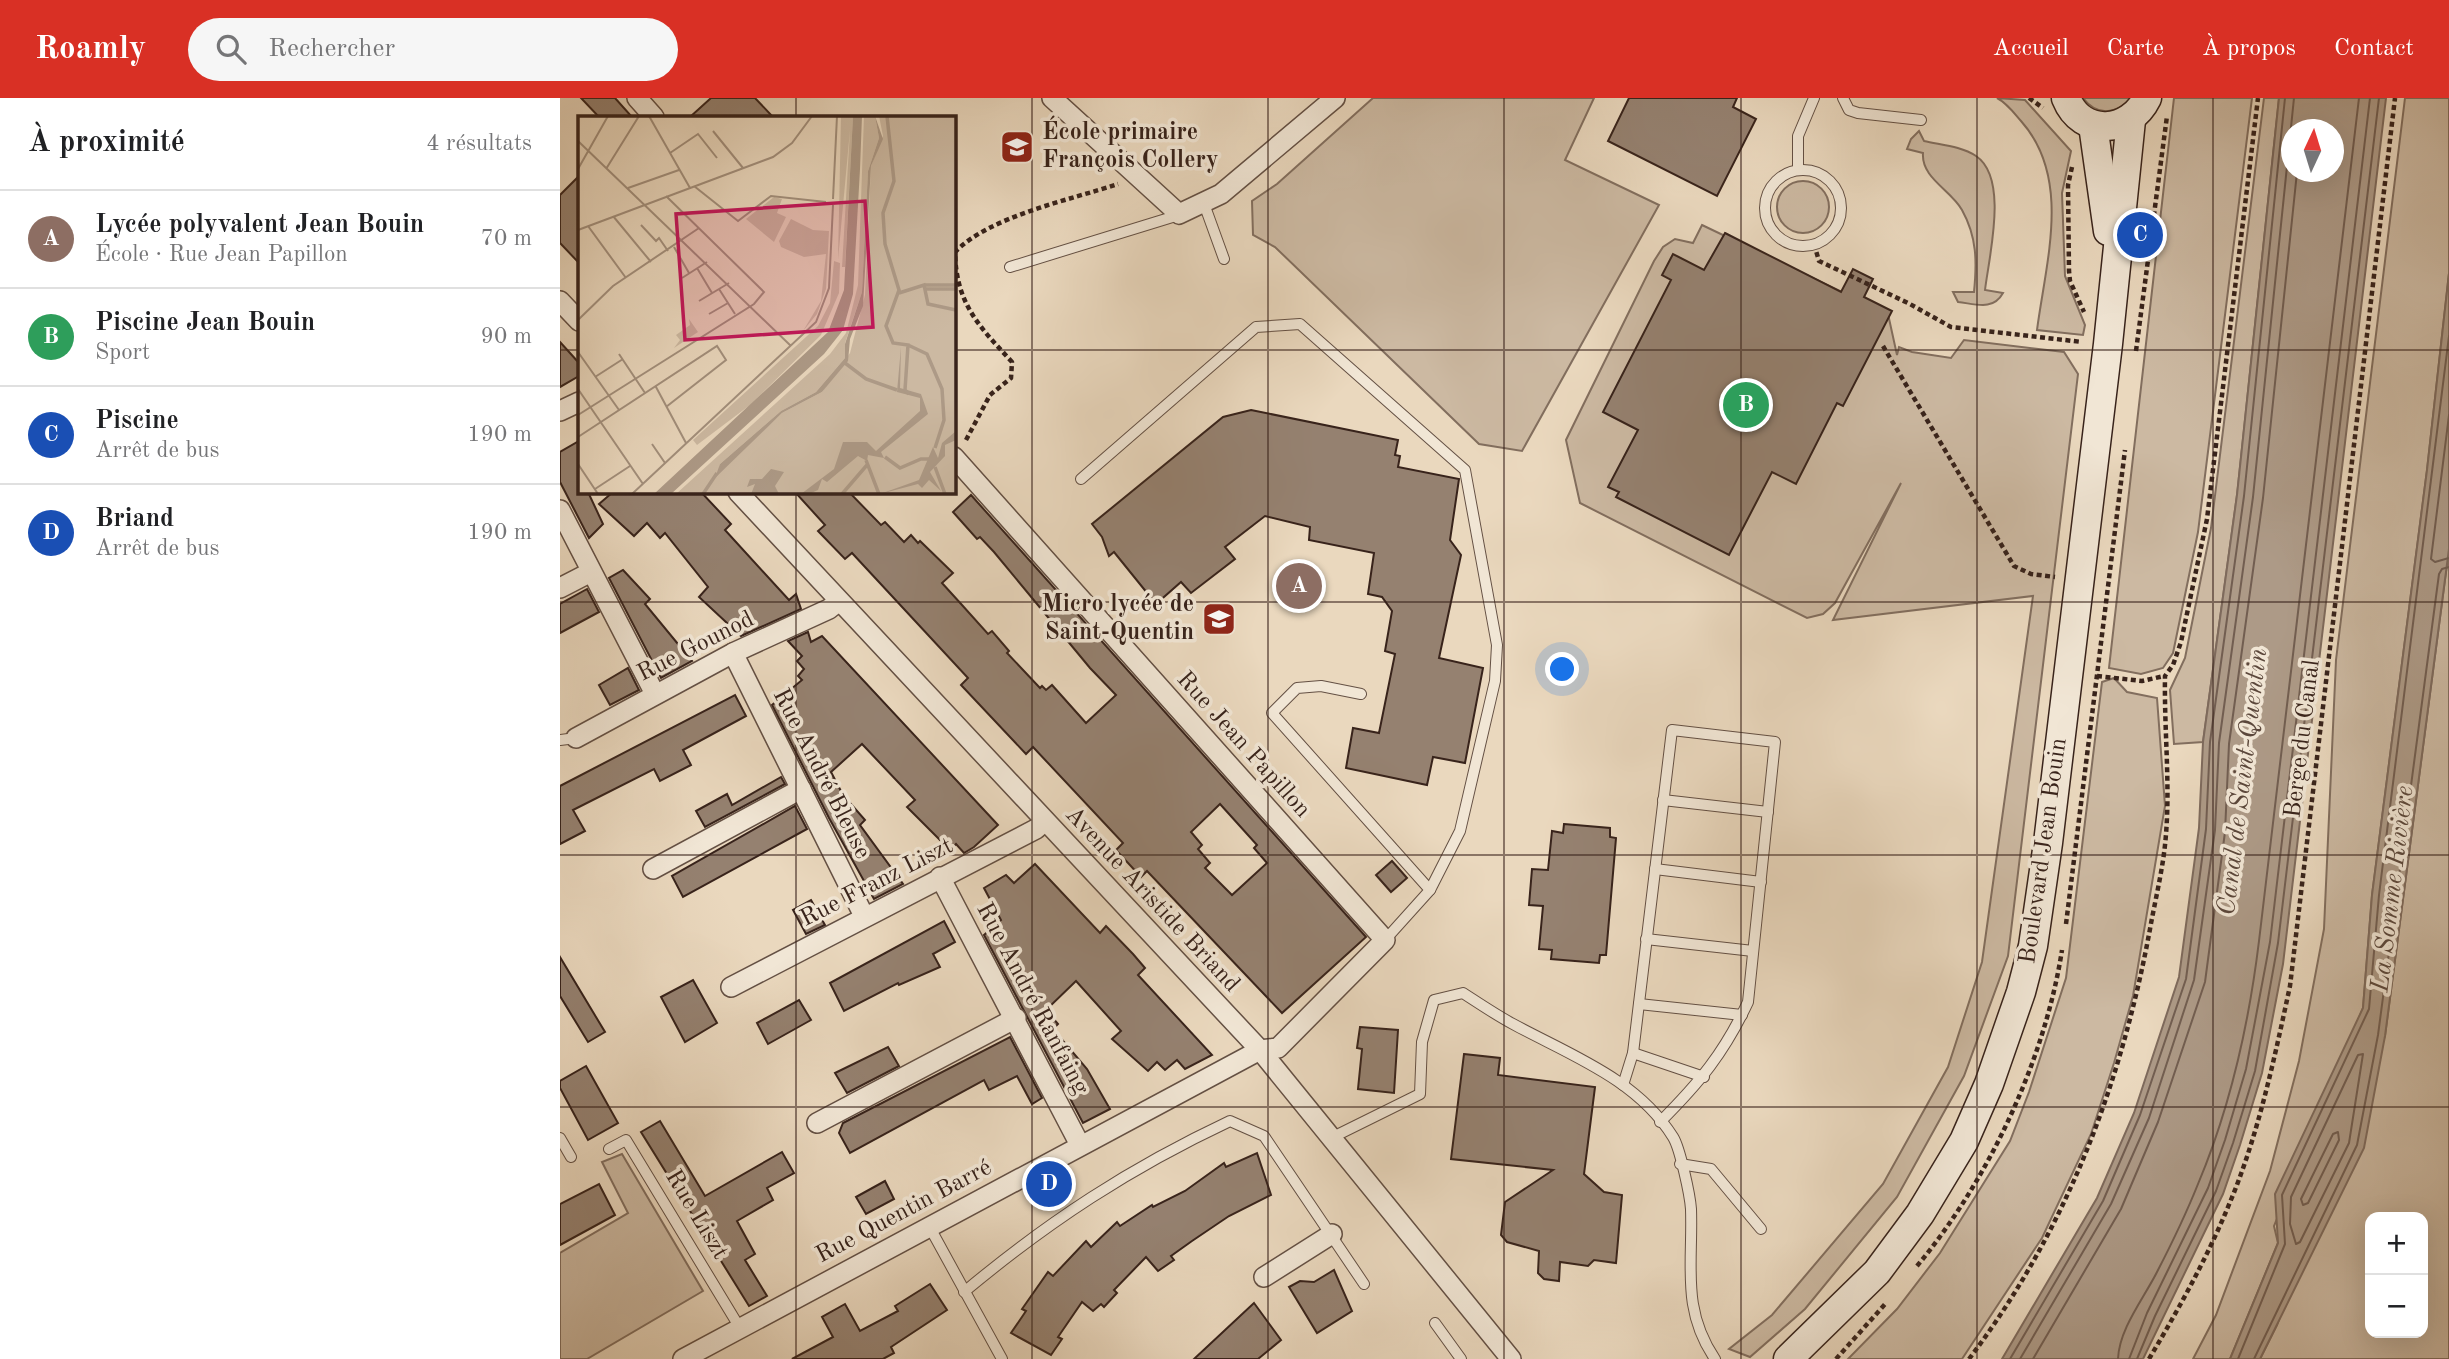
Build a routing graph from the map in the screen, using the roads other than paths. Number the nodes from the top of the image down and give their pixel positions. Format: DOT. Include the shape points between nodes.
graph roads {
  1 [pos="637,98"];
  2 [pos="1052,98"];
  3 [pos="1335,98"];
  4 [pos="1814,98"];
  5 [pos="1843,98"];
  6 [pos="2059,108"];
  7 [pos="2139,109"];
  8 [pos="653,116"];
  9 [pos="1921,120"];
  10 [pos="2092,125"];
  11 [pos="1798,170"];
  12 [pos="1203,201"];
  13 [pos="1180,215"];
  14 [pos="1224,259"];
  15 [pos="1010,267"];
  16 [pos="2114,271"];
  17 [pos="560,301"];
  18 [pos="578,320"];
  19 [pos="578,402"];
  20 [pos="560,411"];
  21 [pos="956,459"];
  22 [pos="1081,479"];
  23 [pos="740,494"];
  24 [pos="560,510"];
  25 [pos="591,572"];
  26 [pos="560,588"];
  27 [pos="839,601"];
  28 [pos="733,653"];
  29 [pos="655,694"];
  30 [pos="1360,694"];
  31 [pos="568,739"];
  32 [pos="801,789"];
  33 [pos="1663,800"];
  34 [pos="1768,812"];
  35 [pos="1045,821"];
  36 [pos="653,869"];
  37 [pos="1655,869"];
  38 [pos="940,877"];
  39 [pos="1761,882"];
  40 [pos="1430,890"];
  41 [pos="864,916"];
  42 [pos="1647,939"];
  43 [pos="1385,940"];
  44 [pos="1753,951"];
  45 [pos="731,987"];
  46 [pos="1639,1004"];
  47 [pos="1741,1015"];
  48 [pos="1016,1018"];
  49 [pos="1260,1050"];
  50 [pos="1633,1053"];
  51 [pos="1704,1077"];
  52 [pos="1623,1085"];
  53 [pos="1660,1122"];
  54 [pos="817,1123"];
  55 [pos="560,1138"];
  56 [pos="1331,1138"];
  57 [pos="1080,1144"];
  58 [pos="609,1149"];
  59 [pos="571,1157"];
  60 [pos="1680,1164"];
  61 [pos="929,1226"];
  62 [pos="1760,1229"];
  63 [pos="1332,1234"];
  64 [pos="1264,1277"];
  65 [pos="1364,1284"];
  66 [pos="964,1292"];
  67 [pos="1435,1323"];
  68 [pos="740,1328"];
  69 [pos="683,1359"];
  70 [pos="1002,1359"];
  71 [pos="1461,1359"];
  72 [pos="1510,1359"];
  73 [pos="1715,1359"];
  74 [pos="1788,1359"];
  1 -- 8 [label="street"];
  2 -- 13 [label="street"];
  3 -- 12 [label="street" via="1221,194"];
  4 -- 11 [label="lane" via="1798,136"];
  5 -- 9 [label="lane" via="1849,110 1858,113"];
  6 -- 10 [label="street"];
  7 -- 10 [label="street" via="2119,125"];
  7 -- 16 [label="street, Boulevard Jean Bouin"];
  10 -- 16 [label="street, Boulevard Jean Bouin"];
  11 -- 11 [label="lane" via="1776,181 1768,192 1766,216 1770,228 1789,243 1814,244 1825,239 1840,218 1838,193 1822,175"];
  12 -- 13 [label="street"];
  12 -- 14 [label="lane"];
  13 -- 15 [label="lane"];
  16 -- 74 [label="street, Boulevard Jean Bouin" via="2092,343 2069,670 2033,946 2021,992 1964,1141 1920,1214 1877,1272"];
  17 -- 18 [label="street"];
  19 -- 20 [label="street"];
  21 -- 43 [label="street, Rue Jean Papillon"];
  22 -- 40 [label="lane" via="1256,327 1300,324 1465,470 1497,645 1495,681 1460,831"];
  23 -- 27 [label="street, Avenue Aristide Briand"];
  24 -- 25 [label="street"];
  25 -- 26 [label="street"];
  25 -- 29 [label="street"];
  27 -- 28 [label="street, Rue Gounod"];
  27 -- 35 [label="street, Avenue Aristide Briand"];
  28 -- 29 [label="street, Rue Gounod"];
  28 -- 32 [label="street, Rue André Bleuse"];
  29 -- 31 [label="street, Rue Gounod"];
  30 -- 40 [label="lane" via="1321,686 1297,688 1272,713"];
  32 -- 36 [label="street"];
  32 -- 41 [label="street, Rue André Bleuse"];
  33 -- 34 [label="lane"];
  33 -- 34 [label="lane" via="1672,730 1775,742"];
  33 -- 37 [label="lane"];
  34 -- 39 [label="lane"];
  35 -- 38 [label="street, Rue Franz Liszt"];
  35 -- 49 [label="street, Avenue Aristide Briand"];
  37 -- 39 [label="lane"];
  37 -- 42 [label="lane"];
  38 -- 41 [label="street, Rue Franz Liszt"];
  38 -- 48 [label="street, Rue André Ranfaing"];
  39 -- 44 [label="lane"];
  40 -- 43 [label="lane"];
  41 -- 45 [label="street, Rue Franz Liszt"];
  42 -- 44 [label="lane"];
  42 -- 46 [label="lane"];
  43 -- 49 [label="street, Rue Quentin Barré" via="1278,1048"];
  44 -- 47 [label="lane" via="1748,1002"];
  46 -- 47 [label="lane"];
  46 -- 50 [label="lane"];
  47 -- 51 [label="lane"];
  48 -- 54 [label="street"];
  48 -- 57 [label="street, Rue André Ranfaing"];
  49 -- 56 [label="street, Avenue Aristide Briand"];
  49 -- 57 [label="street, Rue Quentin Barré"];
  50 -- 51 [label="lane"];
  50 -- 52 [label="lane"];
  51 -- 53 [label="lane"];
  52 -- 53 [label="lane"];
  52 -- 56 [label="lane" via="1463,993 1434,1000 1422,1042 1420,1094"];
  53 -- 60 [label="lane" via="1674,1139"];
  55 -- 59 [label="lane"];
  56 -- 72 [label="street, Avenue Aristide Briand"];
  57 -- 61 [label="street, Rue Quentin Barré"];
  58 -- 68 [label="lane, Rue Liszt" via="626,1140"];
  60 -- 62 [label="lane" via="1711,1169"];
  60 -- 73 [label="lane" via="1691,1206 1689,1293 1706,1346"];
  61 -- 66 [label="lane"];
  61 -- 68 [label="street, Rue Quentin Barré"];
  63 -- 64 [label="street"];
  63 -- 65 [label="lane"];
  63 -- 66 [label="lane" via="1264,1136 1230,1121 1168,1150 1105,1188 1032,1235"];
  66 -- 70 [label="lane"];
  67 -- 71 [label="lane"];
  68 -- 69 [label="street, Rue Quentin Barré"];
}
